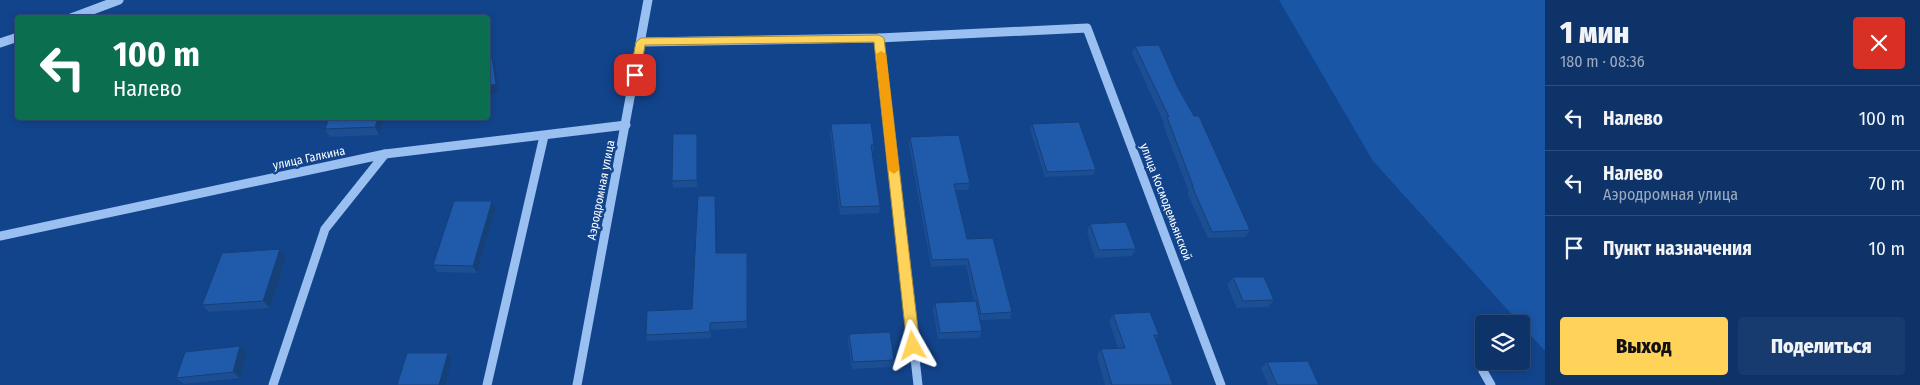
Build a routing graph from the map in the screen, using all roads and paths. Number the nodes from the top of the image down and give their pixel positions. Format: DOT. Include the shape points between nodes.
graph roads {
  1 [pos="119,0"];
  2 [pos="648,0"];
  3 [pos="79,15"];
  4 [pos="15,38"];
  5 [pos="879,38"];
  6 [pos="641,42"];
  7 [pos="0,43"];
  8 [pos="626,125"];
  9 [pos="544,136"];
  10 [pos="385,154"];
  11 [pos="0,236"];
  12 [pos="1482,372"];
  13 [pos="273,385"];
  14 [pos="487,385"];
  15 [pos="577,385"];
  16 [pos="918,385"];
  17 [pos="1221,385"];
  18 [pos="1491,385"];
  1 -- 3 [label="street"];
  2 -- 6 [label="street, Аэродромная улица"];
  4 -- 7 [label="street"];
  5 -- 6 [label="street"];
  5 -- 16 [label="street"];
  5 -- 17 [label="street, улица Космодемьянской" via="1087,28"];
  6 -- 8 [label="street, Аэродромная улица"];
  8 -- 9 [label="street, улица Галкина"];
  8 -- 15 [label="street, Аэродромная улица"];
  9 -- 10 [label="street, улица Галкина"];
  9 -- 14 [label="street"];
  10 -- 11 [label="street, улица Галкина"];
  10 -- 13 [label="street" via="325,229"];
  12 -- 18 [label="street"];
}
